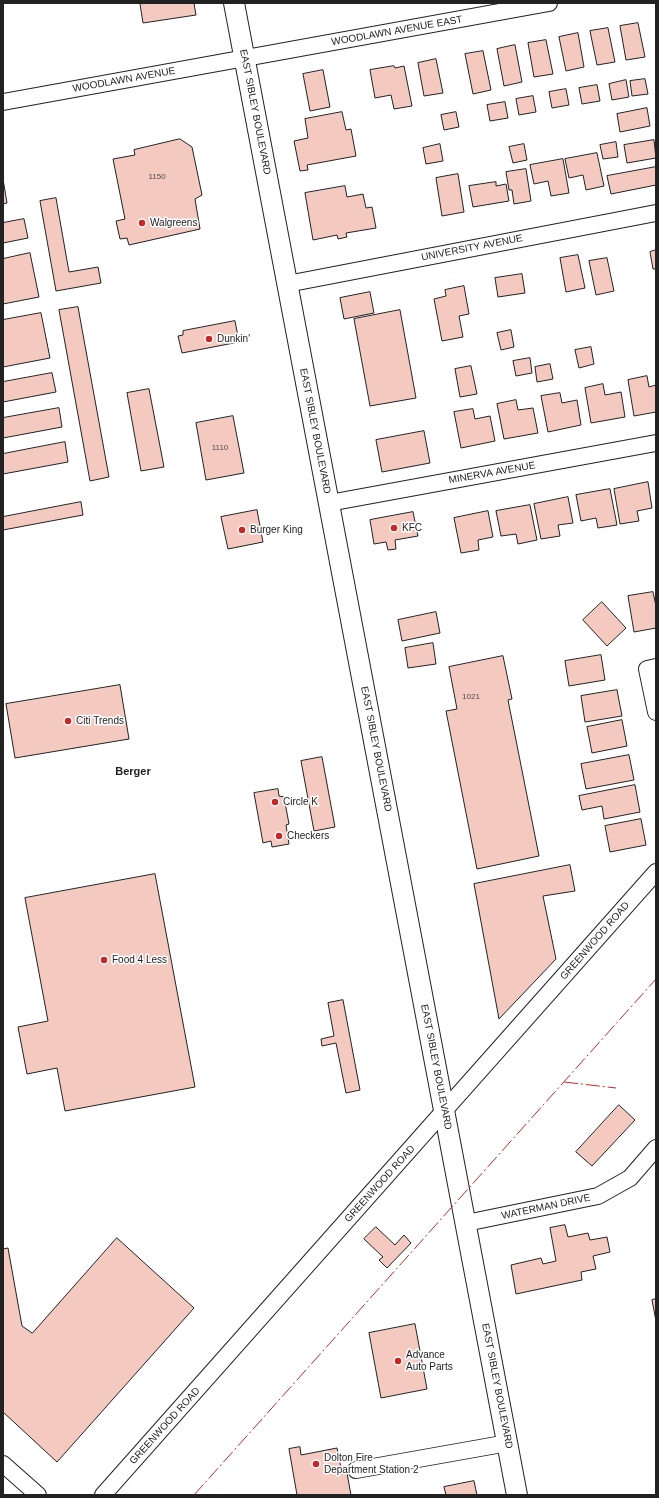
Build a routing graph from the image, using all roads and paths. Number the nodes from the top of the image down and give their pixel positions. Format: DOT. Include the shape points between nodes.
graph roads {
  1 [pos="234,3"];
  2 [pos="549,3"];
  3 [pos="245,59"];
  4 [pos="3,102"];
  5 [pos="656,213"];
  6 [pos="287,284"];
  7 [pos="656,443"];
  8 [pos="329,504"];
  9 [pos="652,668"];
  10 [pos="656,712"];
  11 [pos="656,872"];
  12 [pos="445,1111"];
  13 [pos="656,1148"];
  14 [pos="466,1223"];
  15 [pos="508,1443"];
  16 [pos="3,1464"];
  17 [pos="356,1470"];
  18 [pos="38,1495"];
  19 [pos="103,1495"];
  20 [pos="517,1495"];
  1 -- 3 [label="main road, EAST SIBLEY BOULEVARD"];
  2 -- 3 [label="street, WOODLAWN AVENUE EAST"];
  3 -- 4 [label="street, WOODLAWN AVENUE"];
  3 -- 6 [label="main road, EAST SIBLEY BOULEVARD"];
  5 -- 6 [label="street, UNIVERSITY AVENUE"];
  6 -- 8 [label="main road, EAST SIBLEY BOULEVARD"];
  7 -- 8 [label="street, MINERVA AVENUE"];
  8 -- 12 [label="main road, EAST SIBLEY BOULEVARD"];
  9 -- 10 [label="street"];
  11 -- 12 [label="street, GREENWOOD ROAD"];
  12 -- 14 [label="main road, EAST SIBLEY BOULEVARD"];
  12 -- 19 [label="street, GREENWOOD ROAD"];
  13 -- 14 [label="street, WATERMAN DRIVE" via="630,1178 598,1196"];
  14 -- 15 [label="main road, EAST SIBLEY BOULEVARD"];
  15 -- 17 [label="street"];
  15 -- 20 [label="main road, EAST SIBLEY BOULEVARD"];
  16 -- 18 [label="street"];
}
